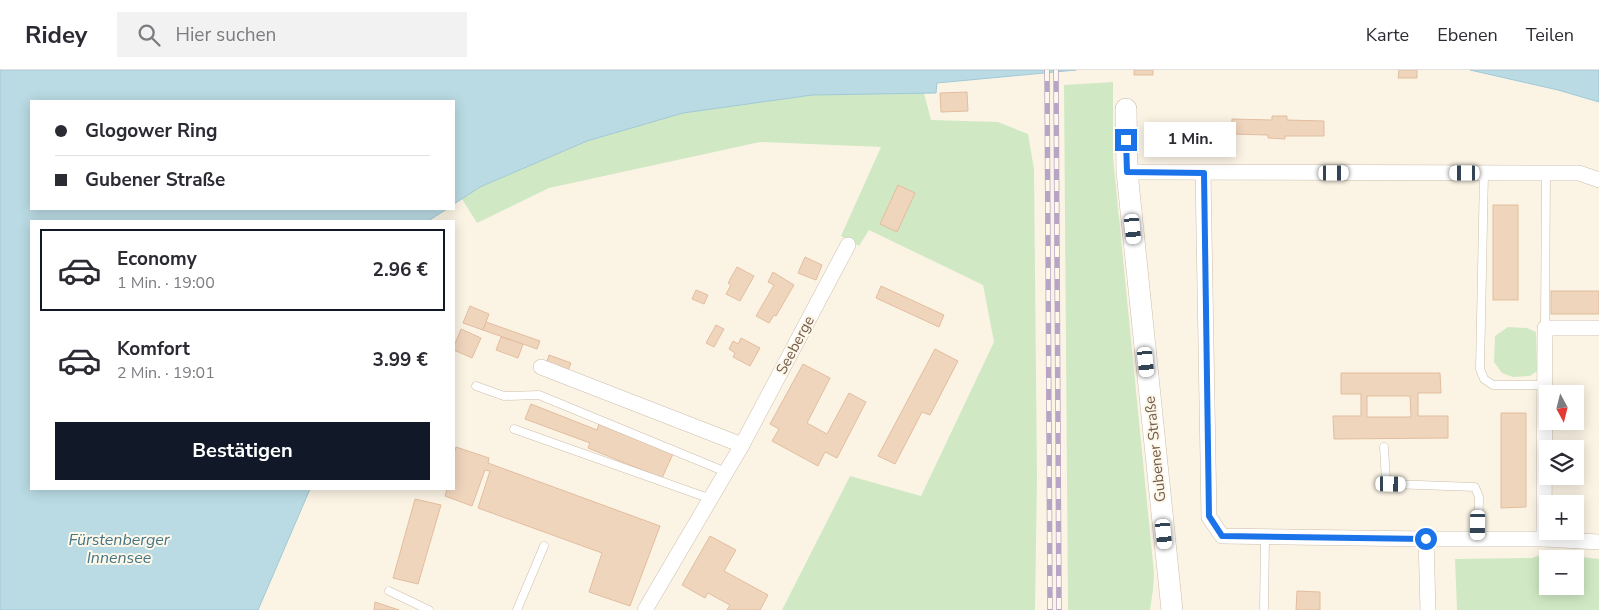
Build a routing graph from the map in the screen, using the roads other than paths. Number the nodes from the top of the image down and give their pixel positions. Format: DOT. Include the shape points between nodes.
graph roads {
  1 [pos="1126,109"];
  2 [pos="1127,172"];
  3 [pos="1204,173"];
  4 [pos="1484,173"];
  5 [pos="1546,173"];
  6 [pos="1579,173"];
  7 [pos="1599,175"];
  8 [pos="1599,180"];
  9 [pos="848,245"];
  10 [pos="1545,328"];
  11 [pos="1599,328"];
  12 [pos="541,367"];
  13 [pos="1544,385"];
  14 [pos="476,386"];
  15 [pos="514,429"];
  16 [pos="1544,430"];
  17 [pos="742,445"];
  18 [pos="1384,448"];
  19 [pos="726,472"];
  20 [pos="1544,495"];
  21 [pos="711,499"];
  22 [pos="1265,538"];
  23 [pos="1426,539"];
  24 [pos="1478,539"];
  25 [pos="1539,539"];
  26 [pos="1562,540"];
  27 [pos="1599,542"];
  28 [pos="544,546"];
  29 [pos="389,591"];
  30 [pos="1264,608"];
  31 [pos="429,610"];
  32 [pos="517,610"];
  33 [pos="645,610"];
  34 [pos="1172,610"];
  35 [pos="1428,610"];
  1 -- 2 [label="main road, Gubener Straße"];
  2 -- 3 [label="street"];
  2 -- 34 [label="main road, Gubener Straße"];
  3 -- 4 [label="street"];
  3 -- 22 [label="street" via="1209,516 1222,536"];
  4 -- 5 [label="street"];
  4 -- 13 [label="lane" via="1480,369 1484,379 1493,384"];
  5 -- 6 [label="street"];
  5 -- 10 [label="lane"];
  6 -- 7 [label="lane"];
  6 -- 8 [label="street"];
  9 -- 17 [label="street, Seeberge"];
  10 -- 11 [label="street"];
  10 -- 13 [label="street"];
  12 -- 17 [label="street"];
  14 -- 19 [label="lane" via="504,396 539,394"];
  15 -- 21 [label="lane"];
  16 -- 20 [label="street"];
  17 -- 19 [label="street, Seeberge"];
  18 -- 24 [label="lane" via="1388,483 1475,487 1479,497"];
  19 -- 21 [label="street, Seeberge"];
  21 -- 33 [label="street, Seeberge"];
  22 -- 23 [label="street"];
  22 -- 30 [label="lane"];
  23 -- 24 [label="street"];
  23 -- 35 [label="street"];
  24 -- 25 [label="street"];
  26 -- 27 [label="street"];
  28 -- 32 [label="lane"];
  29 -- 31 [label="lane"];
}
